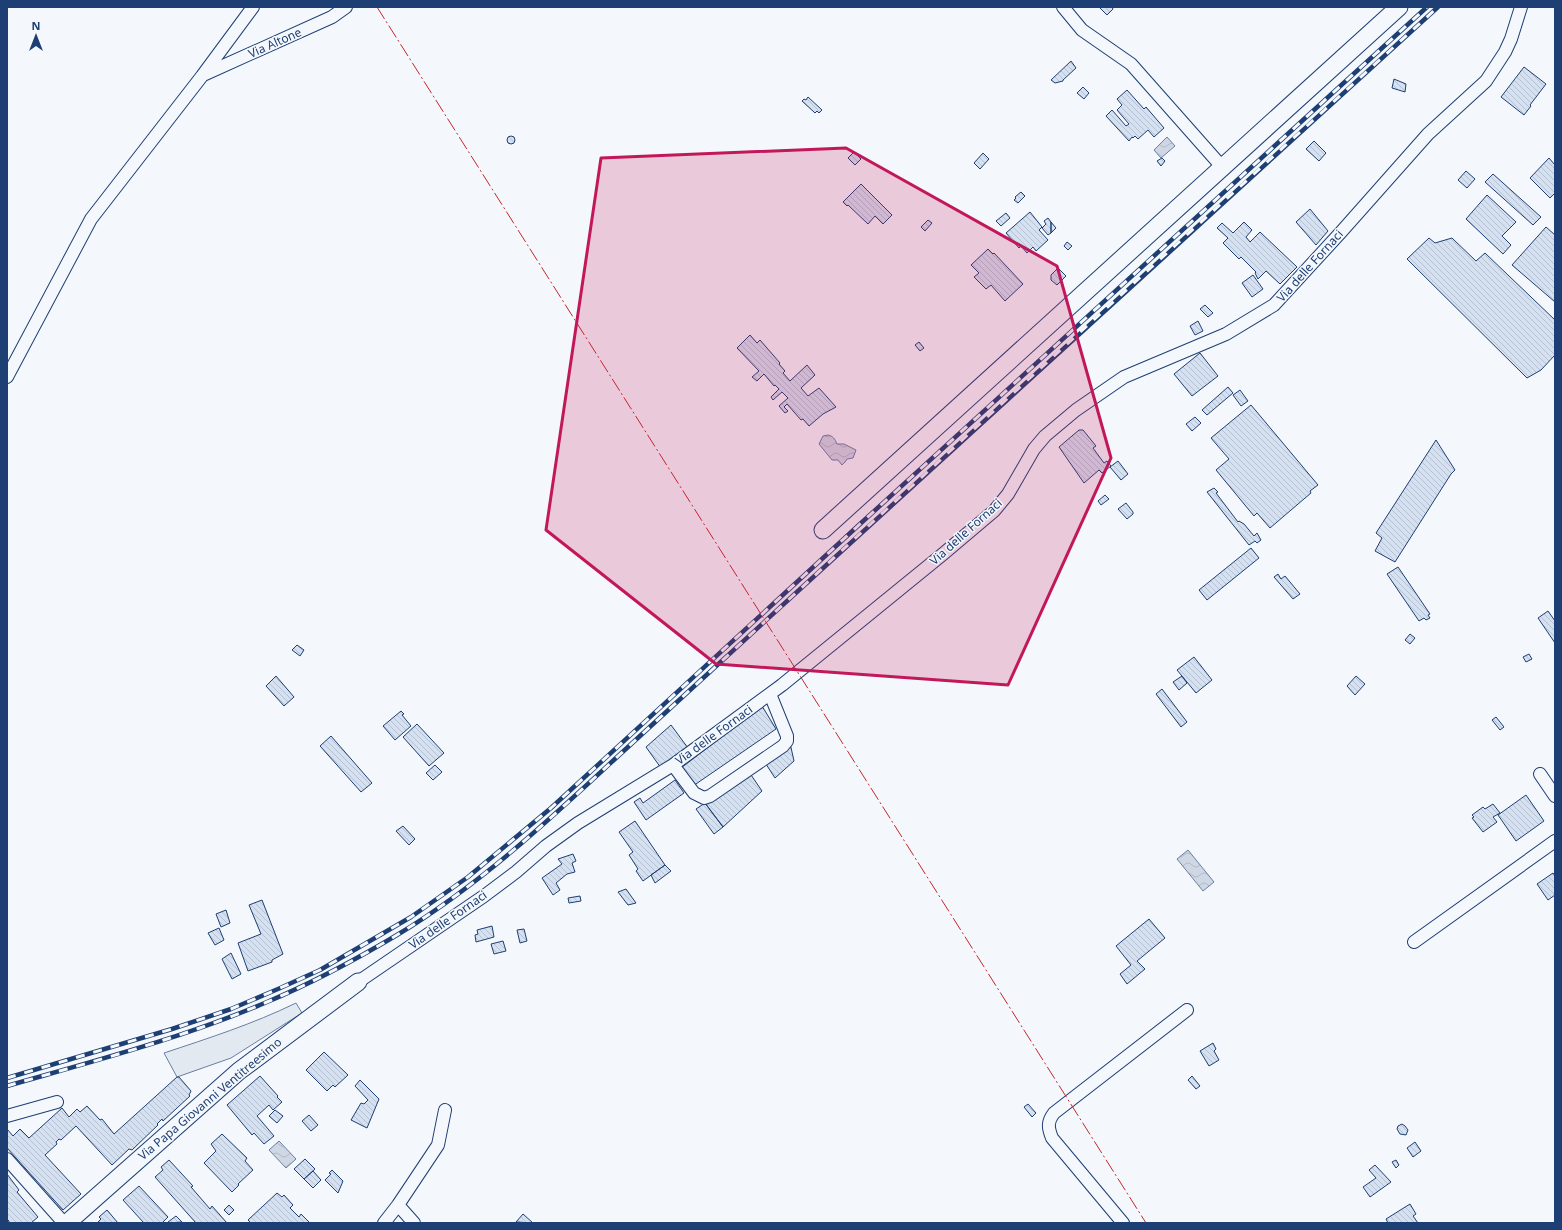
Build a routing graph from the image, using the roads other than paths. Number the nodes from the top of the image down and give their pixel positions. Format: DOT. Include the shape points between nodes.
graph roads {
  1 [pos="253,7"];
  2 [pos="346,7"];
  3 [pos="1063,7"];
  4 [pos="1399,7"];
  5 [pos="1521,7"];
  6 [pos="202,76"];
  7 [pos="1223,168"];
  8 [pos="7,377"];
  9 [pos="823,530"];
  10 [pos="770,694"];
  11 [pos="673,765"];
  12 [pos="1540,774"];
  13 [pos="1555,796"];
  14 [pos="1555,841"];
  15 [pos="1414,942"];
  16 [pos="358,982"];
  17 [pos="1187,1010"];
  18 [pos="58,1102"];
  19 [pos="445,1110"];
  20 [pos="7,1116"];
  21 [pos="7,1159"];
  22 [pos="398,1205"];
  23 [pos="64,1223"];
  24 [pos="67,1223"];
  25 [pos="384,1223"];
  26 [pos="414,1223"];
  27 [pos="1123,1223"];
  1 -- 6 [label="street"];
  2 -- 6 [label="street, Via Altone" via="332,17"];
  3 -- 7 [label="street" via="1082,30 1131,64"];
  4 -- 7 [label="main road"];
  5 -- 10 [label="street, Via delle Fornaci" via="1505,52 1486,81 1428,134 1282,298 1257,317 1226,334 1124,377 1076,410 1045,436 1034,449 1008,494 994,511"];
  6 -- 8 [label="street" via="90,219"];
  7 -- 9 [label="main road"];
  10 -- 11 [label="street, Via delle Fornaci"];
  10 -- 11 [label="street" via="787,736 783,746 704,798 694,793"];
  11 -- 16 [label="street, Via delle Fornaci" via="578,823 484,896"];
  12 -- 13 [label="street"];
  14 -- 15 [label="street"];
  16 -- 24 [label="main road, Via Papa Giovanni Ventitreesimo" via="239,1071"];
  17 -- 27 [label="street" via="1050,1118 1048,1127 1052,1138"];
  18 -- 20 [label="street"];
  19 -- 22 [label="street" via="438,1145"];
  21 -- 23 [label="street"];
  22 -- 25 [label="street"];
  22 -- 26 [label="street"];
}
